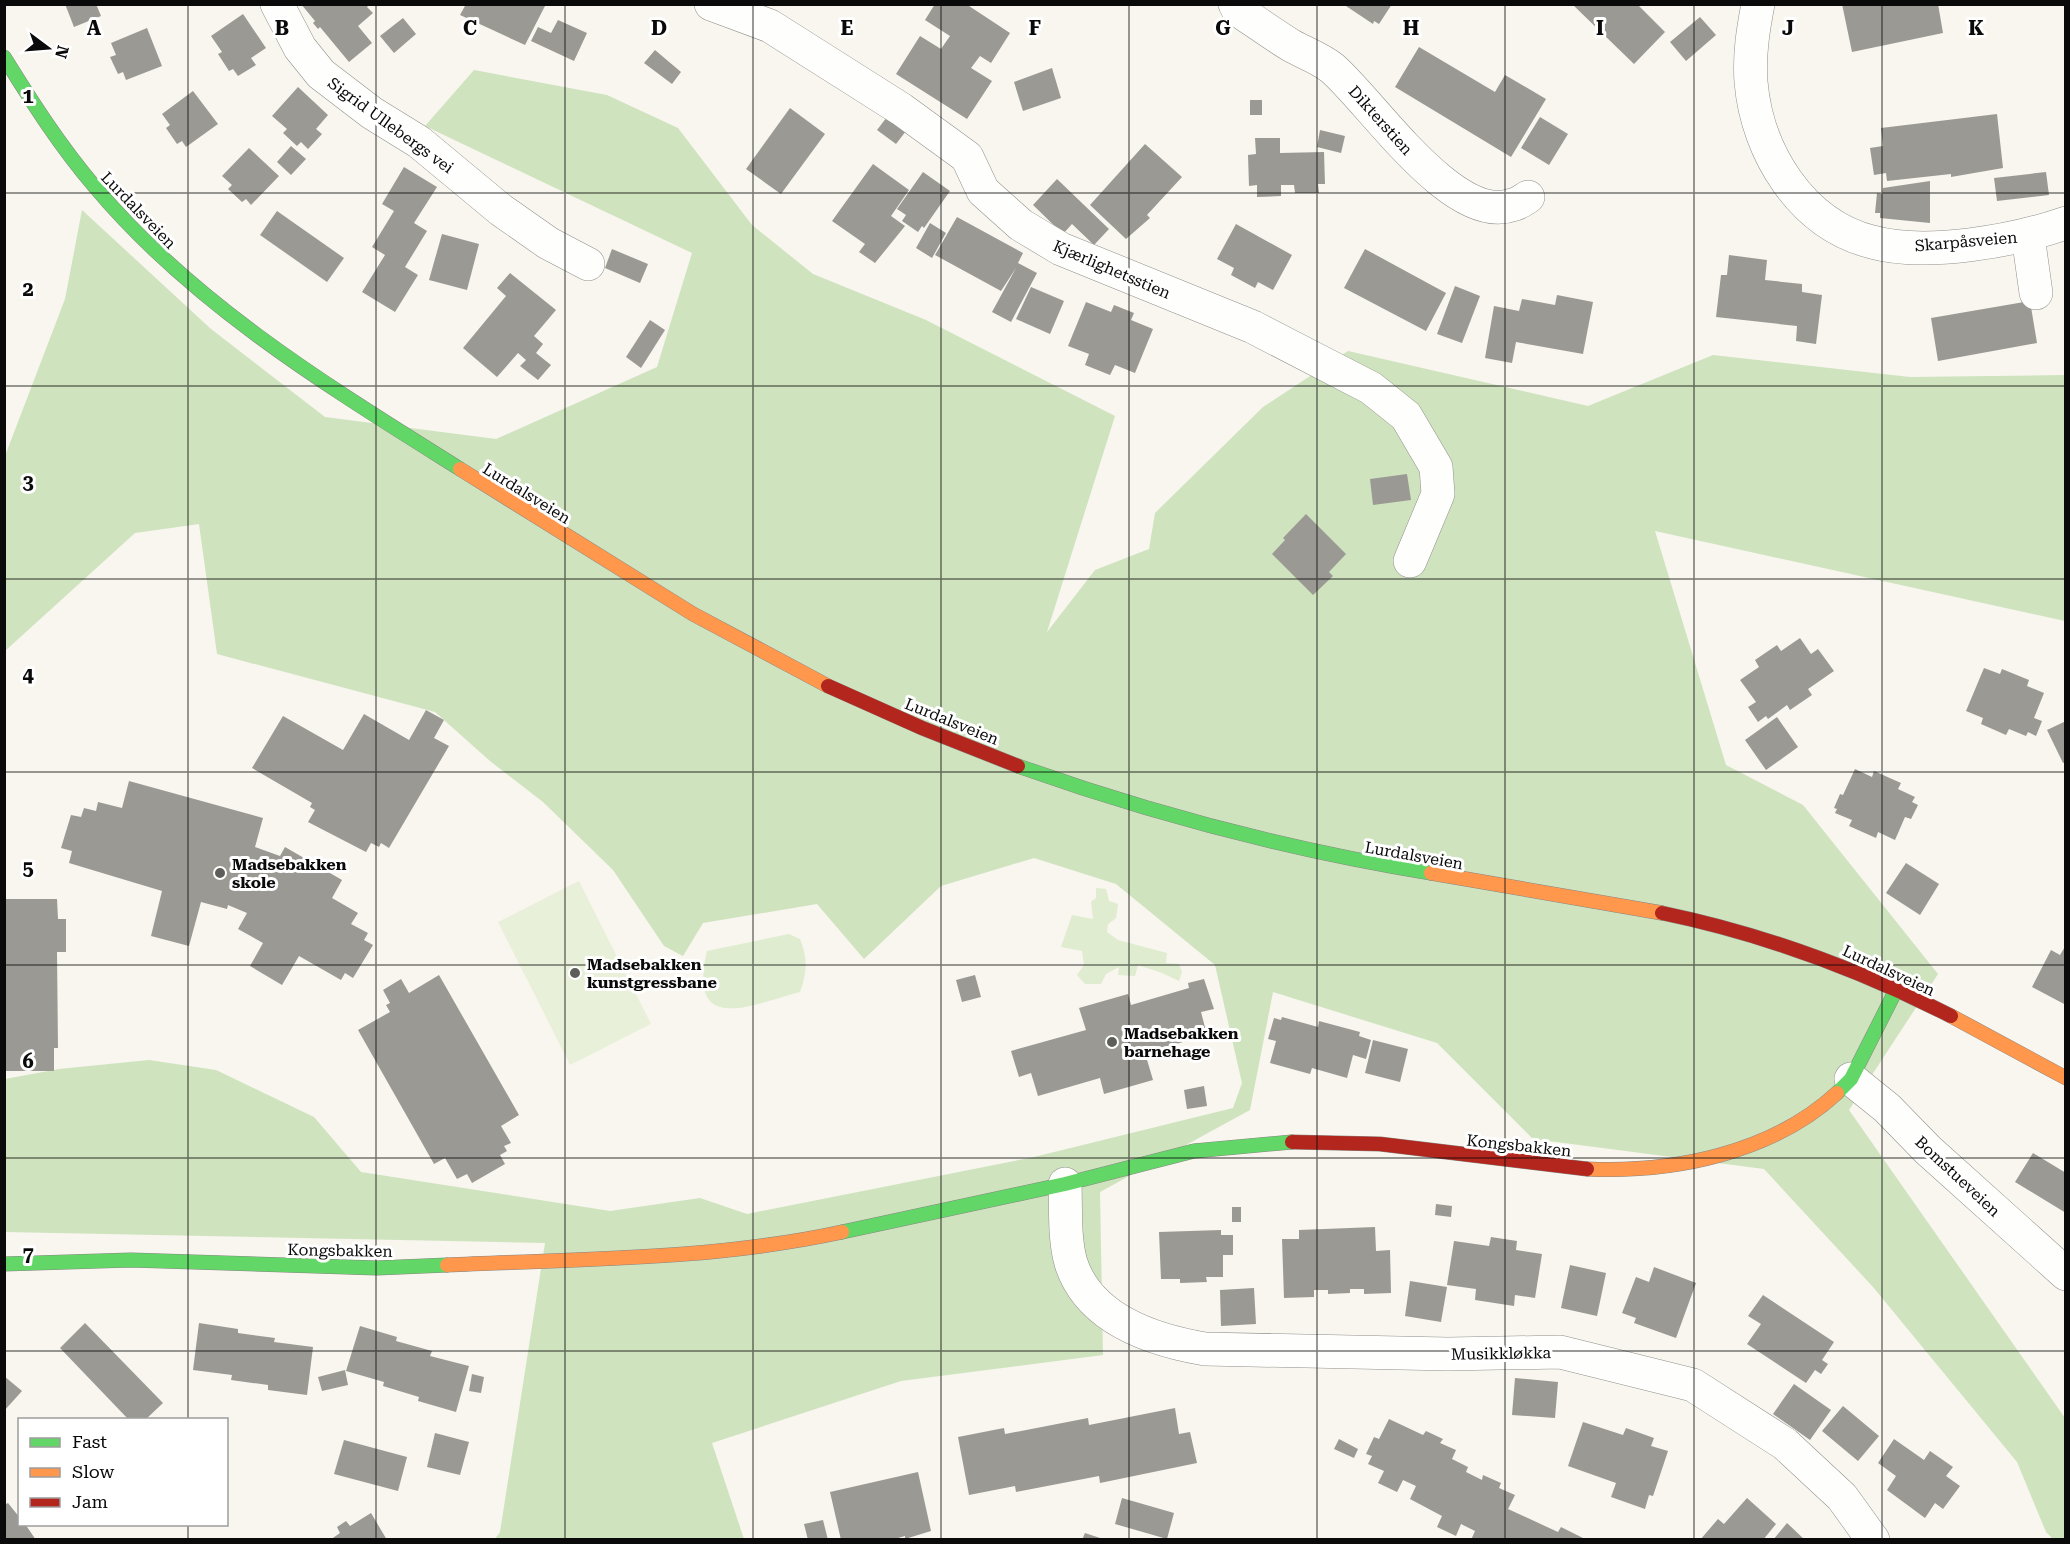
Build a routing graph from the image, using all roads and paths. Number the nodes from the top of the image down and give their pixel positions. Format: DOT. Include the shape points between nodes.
graph roads {
  1 [pos="277,4"];
  2 [pos="711,4"];
  3 [pos="1758,4"];
  4 [pos="1237,7"];
  5 [pos="4,57"];
  6 [pos="1528,197"];
  7 [pos="2066,223"];
  8 [pos="2028,236"];
  9 [pos="588,264"];
  10 [pos="2036,292"];
  11 [pos="1410,561"];
  12 [pos="1896,990"];
  13 [pos="2066,1078"];
  14 [pos="1851,1079"];
  15 [pos="1065,1185"];
  16 [pos="4,1264"];
  17 [pos="2066,1274"];
  18 [pos="1873,1539"];
  1 -- 9 [label="street, Sigrid Ullebergs vei" via="300,48 321,74 419,142 501,210 548,243"];
  2 -- 11 [label="street, Kjærlighetsstien" via="770,26 901,109 967,157 983,191 1021,225 1061,249 1253,327 1371,388 1406,416 1436,467 1438,495"];
  3 -- 8 [label="street, Skarpåsveien" via="1751,39 1751,82 1764,139 1788,184 1809,208 1837,229 1873,243 1918,247"];
  4 -- 6 [label="street, Dikterstien" via="1330,67 1417,161 1444,184 1482,205 1510,206"];
  5 -- 12 [label="main road, Lurdalsveien" via="53,135 116,213 187,281 266,341 399,431 618,570 730,635 831,687 1026,769 1163,813 1373,865 1685,918 1807,951"];
  7 -- 8 [label="street, Skarpåsveien"];
  8 -- 10 [label="street, Skarpåsveien"];
  12 -- 13 [label="main road, Lurdalsveien"];
  12 -- 14 [label="main road, Kongsbakken"];
  14 -- 15 [label="main road, Kongsbakken" via="1818,1110 1771,1138 1699,1160 1648,1168 1551,1166 1380,1144 1302,1141 1194,1151"];
  14 -- 17 [label="street, Bomstueveien"];
  15 -- 16 [label="main road, Kongsbakken" via="809,1239 674,1255 377,1268 131,1260"];
  15 -- 18 [label="street, Musikkløkka" via="1071,1262 1082,1289 1108,1313 1135,1329 1171,1343 1205,1349 1560,1352 1693,1385 1785,1444 1842,1497"];
}
